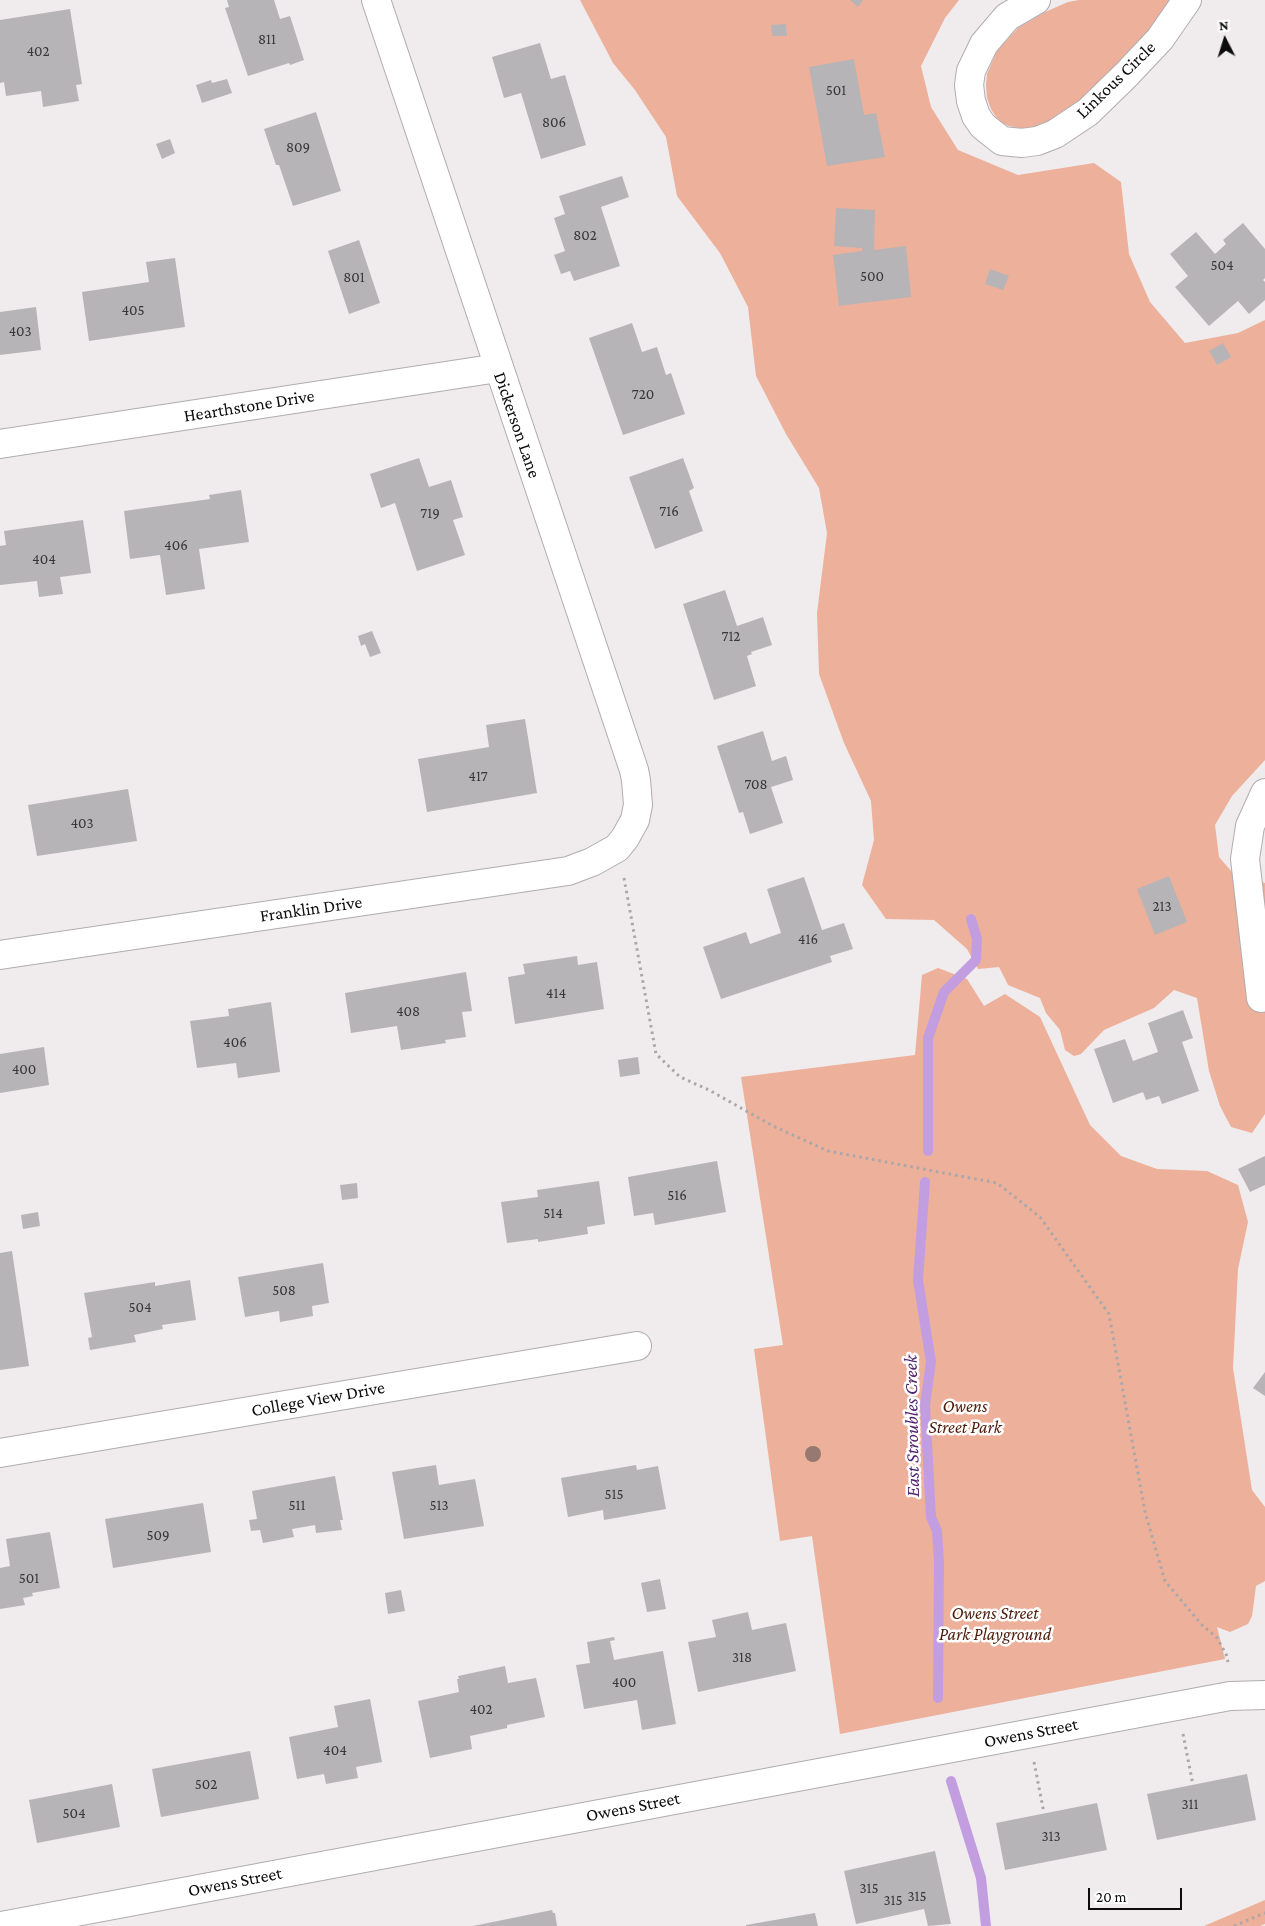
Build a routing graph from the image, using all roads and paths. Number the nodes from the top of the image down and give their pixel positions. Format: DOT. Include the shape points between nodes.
graph roads {
  1 [pos="376,0"];
  2 [pos="1036,0"];
  3 [pos="1188,0"];
  4 [pos="498,368"];
  5 [pos="0,444"];
  6 [pos="1265,792"];
  7 [pos="617,848"];
  8 [pos="0,955"];
  9 [pos="1261,998"];
  10 [pos="637,1346"];
  11 [pos="0,1453"];
  12 [pos="1228,1662"];
  13 [pos="1264,1693"];
  14 [pos="1182,1727"];
  15 [pos="1033,1756"];
  16 [pos="1193,1785"];
  17 [pos="1044,1813"];
  18 [pos="1265,1913"];
  19 [pos="1,1926"];
  20 [pos="1234,1926"];
  1 -- 4 [label="street, Dickerson Lane"];
  2 -- 3 [label="street, Linkous Circle" via="1007,17 984,44 971,71 969,85 976,116 982,126 1002,141 1038,141 1088,112 1160,39"];
  4 -- 5 [label="street, Hearthstone Drive"];
  4 -- 7 [label="street, Dickerson Lane" via="636,780 638,805 635,820"];
  6 -- 9 [label="street" via="1250,826 1245,859"];
  7 -- 8 [label="street, Franklin Drive" via="568,871"];
  7 -- 12 [label="path" via="656,1054 680,1077 828,1151 997,1183 1040,1216 1109,1314 1145,1512 1165,1581 1217,1638"];
  10 -- 11 [label="street, College View Drive"];
  13 -- 19 [label="street, Owens Street" via="1230,1696"];
  14 -- 16 [label="path"];
  15 -- 17 [label="path"];
  18 -- 20 [label="path"];
}
